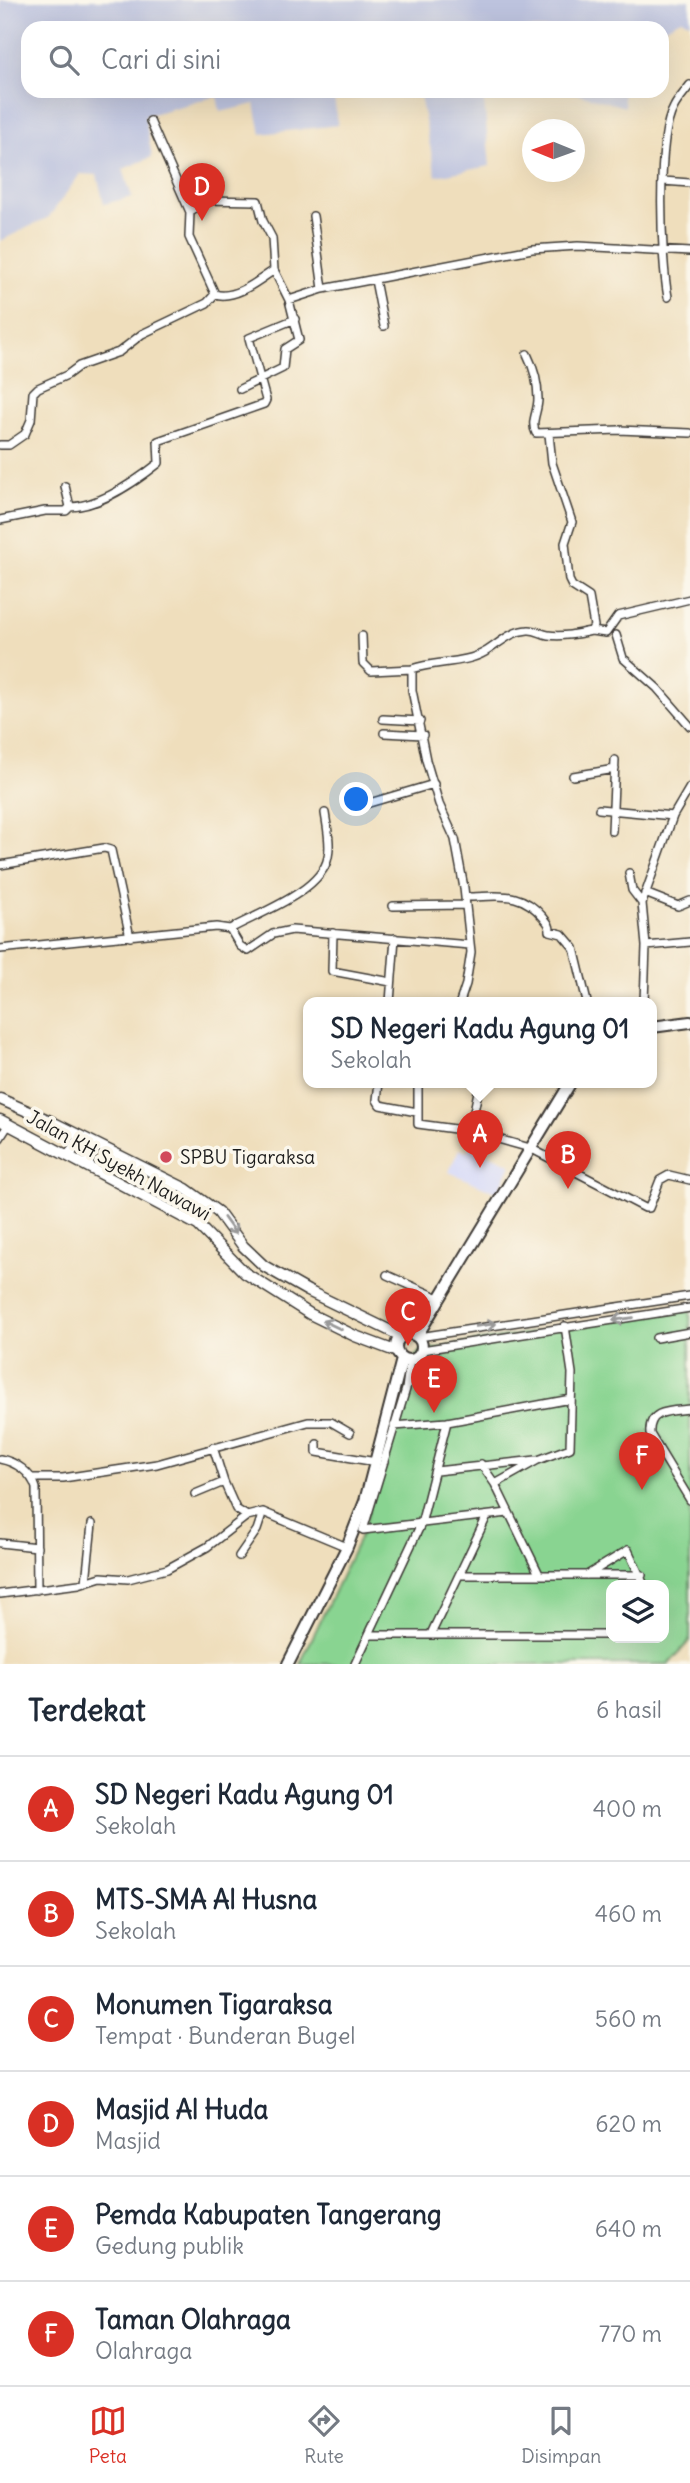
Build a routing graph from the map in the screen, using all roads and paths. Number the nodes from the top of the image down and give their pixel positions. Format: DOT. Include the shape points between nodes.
graph roads {
  1 [pos="690,85"];
  2 [pos="150,121"];
  3 [pos="663,181"];
  4 [pos="690,183"];
  5 [pos="190,212"];
  6 [pos="313,216"];
  7 [pos="663,249"];
  8 [pos="690,252"];
  9 [pos="274,270"];
  10 [pos="375,280"];
  11 [pos="323,289"];
  12 [pos="215,294"];
  13 [pos="668,297"];
  14 [pos="289,300"];
  15 [pos="295,319"];
  16 [pos="384,326"];
  17 [pos="527,354"];
  18 [pos="260,380"];
  19 [pos="240,389"];
  20 [pos="690,433"];
  21 [pos="549,434"];
  22 [pos="0,445"];
  23 [pos="65,486"];
  24 [pos="70,507"];
  25 [pos="0,520"];
  26 [pos="690,599"];
  27 [pos="591,631"];
  28 [pos="616,635"];
  29 [pos="362,636"];
  30 [pos="412,669"];
  31 [pos="383,719"];
  32 [pos="420,720"];
  33 [pos="690,726"];
  34 [pos="384,733"];
  35 [pos="423,735"];
  36 [pos="573,776"];
  37 [pos="434,784"];
  38 [pos="690,787"];
  39 [pos="359,806"];
  40 [pos="599,809"];
  41 [pos="613,810"];
  42 [pos="325,813"];
  43 [pos="673,816"];
  44 [pos="612,831"];
  45 [pos="0,865"];
  46 [pos="629,873"];
  47 [pos="645,893"];
  48 [pos="466,901"];
  49 [pos="690,901"];
  50 [pos="642,903"];
  51 [pos="393,906"];
  52 [pos="230,929"];
  53 [pos="333,933"];
  54 [pos="130,937"];
  55 [pos="394,938"];
  56 [pos="690,942"];
  57 [pos="470,944"];
  58 [pos="646,946"];
  59 [pos="0,949"];
  60 [pos="391,982"];
  61 [pos="390,997"];
  62 [pos="461,997"];
  63 [pos="586,997"];
  64 [pos="644,997"];
  65 [pos="690,1022"];
  66 [pos="657,1026"];
  67 [pos="378,1088"];
  68 [pos="418,1088"];
  69 [pos="479,1088"];
  70 [pos="567,1088"];
  71 [pos="0,1099"];
  72 [pos="417,1112"];
  73 [pos="4,1122"];
  74 [pos="470,1131"];
  75 [pos="80,1136"];
  76 [pos="0,1138"];
  77 [pos="96,1144"];
  78 [pos="530,1148"];
  79 [pos="69,1156"];
  80 [pos="87,1165"];
  81 [pos="690,1180"];
  82 [pos="387,1275"];
  83 [pos="690,1296"];
  84 [pos="441,1298"];
  85 [pos="690,1308"];
  86 [pos="565,1326"];
  87 [pos="690,1332"];
  88 [pos="401,1336"];
  89 [pos="418,1336"];
  90 [pos="656,1338"];
  91 [pos="422,1350"];
  92 [pos="402,1357"];
  93 [pos="571,1399"];
  94 [pos="690,1409"];
  95 [pos="447,1422"];
  96 [pos="394,1426"];
  97 [pos="350,1433"];
  98 [pos="317,1444"];
  99 [pos="213,1447"];
  100 [pos="0,1459"];
  101 [pos="538,1460"];
  102 [pos="376,1462"];
  103 [pos="481,1464"];
  104 [pos="436,1471"];
  105 [pos="33,1478"];
  106 [pos="224,1482"];
  107 [pos="495,1484"];
  108 [pos="195,1494"];
  109 [pos="690,1500"];
  110 [pos="262,1512"];
  111 [pos="508,1513"];
  112 [pos="247,1516"];
  113 [pos="487,1516"];
  114 [pos="92,1524"];
  115 [pos="421,1524"];
  116 [pos="0,1543"];
  117 [pos="37,1546"];
  118 [pos="347,1547"];
  119 [pos="239,1556"];
  120 [pos="459,1574"];
  121 [pos="539,1574"];
  122 [pos="642,1575"];
  123 [pos="587,1576"];
  124 [pos="643,1580"];
  125 [pos="86,1582"];
  126 [pos="37,1590"];
  127 [pos="0,1594"];
  128 [pos="431,1634"];
  129 [pos="369,1635"];
  130 [pos="606,1635"];
  131 [pos="288,1664"];
  132 [pos="355,1664"];
  1 -- 3 [label="street" via="669,118"];
  2 -- 5 [label="street"];
  3 -- 4 [label="street"];
  3 -- 7 [label="street"];
  5 -- 9 [label="street" via="209,199 258,201 272,238"];
  5 -- 12 [label="street" via="189,237"];
  6 -- 11 [label="street"];
  7 -- 8 [label="street"];
  7 -- 10 [label="street" via="532,249"];
  7 -- 13 [label="street"];
  9 -- 12 [label="street" via="242,290 226,296"];
  9 -- 14 [label="street"];
  10 -- 11 [label="street"];
  10 -- 16 [label="street"];
  11 -- 14 [label="street"];
  12 -- 22 [label="street" via="207,303 142,334 119,352 38,388 25,434 9,445"];
  14 -- 15 [label="street"];
  15 -- 18 [label="street" via="299,340 285,349 283,368"];
  15 -- 18 [label="street" via="249,338"];
  17 -- 21 [label="street" via="538,396 534,430"];
  18 -- 19 [label="street"];
  18 -- 24 [label="street" via="264,404 158,441 159,463 147,473 102,499"];
  20 -- 21 [label="street" via="619,430"];
  21 -- 27 [label="street" via="552,463 572,522 565,543 568,573 572,586 589,597"];
  23 -- 24 [label="street"];
  24 -- 25 [label="street"];
  26 -- 27 [label="street" via="618,616 606,632"];
  27 -- 30 [label="street" via="547,635 526,629 472,657"];
  28 -- 33 [label="street" via="623,658"];
  29 -- 30 [label="street" via="363,663 371,671"];
  30 -- 32 [label="street"];
  31 -- 32 [label="street"];
  32 -- 35 [label="street"];
  34 -- 35 [label="street"];
  35 -- 37 [label="street"];
  36 -- 41 [label="street" via="615,764"];
  37 -- 39 [label="street"];
  37 -- 48 [label="street" via="455,839"];
  38 -- 43 [label="street"];
  40 -- 41 [label="street"];
  41 -- 43 [label="street"];
  41 -- 44 [label="street"];
  42 -- 52 [label="street" via="329,855 320,878"];
  43 -- 47 [label="street"];
  45 -- 54 [label="street" via="111,850"];
  46 -- 50 [label="street" via="632,890"];
  47 -- 49 [label="street" via="678,906"];
  47 -- 50 [label="street"];
  48 -- 51 [label="street"];
  48 -- 57 [label="street"];
  48 -- 63 [label="street" via="518,896 538,912 550,931 562,934 575,948"];
  50 -- 58 [label="street"];
  52 -- 53 [label="street" via="248,951 282,931"];
  52 -- 54 [label="street"];
  53 -- 55 [label="street"];
  53 -- 60 [label="street" via="332,971"];
  54 -- 59 [label="street"];
  55 -- 57 [label="street"];
  55 -- 60 [label="street"];
  56 -- 58 [label="street"];
  57 -- 62 [label="street" via="470,968"];
  58 -- 64 [label="street"];
  60 -- 61 [label="street"];
  65 -- 66 [label="main road"];
  67 -- 72 [label="street" via="380,1105"];
  68 -- 72 [label="street"];
  69 -- 74 [label="street"];
  70 -- 78 [label="main road"];
  71 -- 75 [label="main road, Jalan KH Syekh Nawawi"];
  72 -- 74 [label="street" via="418,1124"];
  73 -- 76 [label="street"];
  73 -- 79 [label="main road, Jalan KH Syekh Nawawi"];
  74 -- 78 [label="street"];
  75 -- 77 [label="main road, Jalan KH Syekh Nawawi"];
  75 -- 79 [label="main road"];
  77 -- 80 [label="main road"];
  77 -- 88 [label="main road, Jalan KH Syekh Nawawi, one-way" via="209,1205 264,1266"];
  78 -- 81 [label="street" via="645,1209 654,1200 660,1180 669,1175"];
  78 -- 84 [label="main road"];
  79 -- 80 [label="main road, Jalan KH Syekh Nawawi"];
  92 -- 80 [label="main road, Jalan KH Syekh Nawawi, one-way" via="265,1287 226,1256 198,1225"];
  82 -- 84 [label="street"];
  89 -- 83 [label="street, one-way"];
  84 -- 89 [label="main road"];
  85 -- 86 [label="street, one-way"];
  86 -- 91 [label="street"];
  86 -- 93 [label="street" via="572,1360"];
  87 -- 90 [label="street"];
  88 -- 89 [label="main road"];
  88 -- 92 [label="main road"];
  89 -- 91 [label="main road"];
  91 -- 92 [label="main road"];
  92 -- 96 [label="street" via="406,1389"];
  92 -- 102 [label="main road"];
  93 -- 95 [label="street"];
  93 -- 101 [label="street" via="570,1448"];
  94 -- 109 [label="street" via="660,1412 649,1427"];
  95 -- 96 [label="street"];
  95 -- 104 [label="street"];
  96 -- 115 [label="street" via="363,1530"];
  97 -- 99 [label="street" via="331,1422 308,1422"];
  98 -- 102 [label="street" via="317,1452"];
  99 -- 105 [label="street" via="157,1464"];
  99 -- 106 [label="street"];
  100 -- 105 [label="street" via="16,1464"];
  101 -- 103 [label="street"];
  101 -- 107 [label="street"];
  102 -- 118 [label="main road"];
  103 -- 104 [label="street"];
  103 -- 107 [label="street"];
  104 -- 115 [label="street"];
  105 -- 117 [label="street"];
  106 -- 108 [label="street"];
  106 -- 112 [label="street" via="236,1509"];
  107 -- 111 [label="street"];
  110 -- 112 [label="street"];
  110 -- 118 [label="street"];
  110 -- 119 [label="street" via="257,1530"];
  111 -- 113 [label="street"];
  111 -- 121 [label="street"];
  112 -- 125 [label="street" via="207,1547 167,1569 128,1579 101,1577"];
  113 -- 115 [label="street"];
  113 -- 120 [label="street"];
  114 -- 125 [label="street"];
  115 -- 129 [label="street"];
  116 -- 117 [label="street"];
  117 -- 126 [label="street"];
  118 -- 131 [label="main road"];
  120 -- 121 [label="street"];
  120 -- 128 [label="street"];
  121 -- 123 [label="street"];
  122 -- 123 [label="street"];
  122 -- 123 [label="street" via="628,1550"];
  122 -- 124 [label="street"];
  125 -- 126 [label="street"];
  126 -- 127 [label="street"];
  128 -- 129 [label="street"];
  128 -- 130 [label="street"];
  129 -- 132 [label="street"];
}
